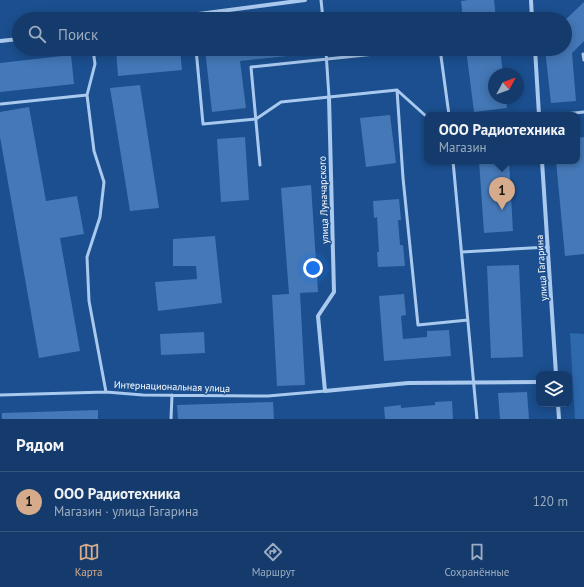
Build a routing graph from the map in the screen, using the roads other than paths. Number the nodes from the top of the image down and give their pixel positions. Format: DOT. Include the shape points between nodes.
graph roads {
  1 [pos="305,0"];
  2 [pos="321,0"];
  3 [pos="531,0"];
  4 [pos="225,12"];
  5 [pos="322,12"];
  6 [pos="532,12"];
  7 [pos="12,40"];
  8 [pos="0,41"];
  9 [pos="584,54"];
  10 [pos="94,56"];
  11 [pos="197,56"];
  12 [pos="327,56"];
  13 [pos="356,56"];
  14 [pos="441,56"];
  15 [pos="535,56"];
  16 [pos="327,59"];
  17 [pos="584,60"];
  18 [pos="397,90"];
  19 [pos="87,94"];
  20 [pos="328,97"];
  21 [pos="0,104"];
  22 [pos="449,112"];
  23 [pos="539,112"];
  24 [pos="424,114"];
  25 [pos="256,119"];
  26 [pos="453,164"];
  27 [pos="542,164"];
  28 [pos="260,165"];
  29 [pos="548,247"];
  30 [pos="462,252"];
  31 [pos="468,320"];
  32 [pos="556,371"];
  33 [pos="474,382"];
  34 [pos="536,382"];
  35 [pos="325,391"];
  36 [pos="106,392"];
  37 [pos="0,395"];
  38 [pos="172,395"];
  39 [pos="558,407"];
  40 [pos="171,419"];
  41 [pos="477,419"];
  42 [pos="559,419"];
  1 -- 4 [label="street"];
  2 -- 5 [label="lane"];
  3 -- 6 [label="street"];
  7 -- 8 [label="street"];
  9 -- 17 [label="lane"];
  10 -- 19 [label="lane, Интернациональная улица" via="95,64"];
  11 -- 25 [label="lane" via="203,124"];
  12 -- 16 [label="lane, улица Луначарского"];
  13 -- 16 [label="lane"];
  14 -- 22 [label="lane"];
  15 -- 23 [label="street"];
  16 -- 20 [label="lane, улица Луначарского"];
  16 -- 25 [label="lane" via="251,67"];
  18 -- 20 [label="lane"];
  18 -- 24 [label="lane"];
  18 -- 31 [label="lane" via="418,325"];
  19 -- 21 [label="lane"];
  19 -- 36 [label="lane, Интернациональная улица" via="94,151 104,182 100,217 87,257 89,301"];
  20 -- 25 [label="lane" via="281,102"];
  20 -- 35 [label="street, улица Луначарского" via="334,292 318,316"];
  25 -- 28 [label="lane"];
  26 -- 30 [label="lane"];
  27 -- 29 [label="street, улица Гагарина"];
  29 -- 30 [label="lane"];
  29 -- 32 [label="street, улица Гагарина"];
  30 -- 31 [label="lane"];
  31 -- 33 [label="lane"];
  33 -- 34 [label="street"];
  33 -- 35 [label="street" via="408,383"];
  33 -- 41 [label="lane"];
  35 -- 38 [label="lane, Интернациональная улица" via="268,396"];
  36 -- 37 [label="lane"];
  36 -- 38 [label="lane, Интернациональная улица"];
  38 -- 40 [label="lane"];
  39 -- 42 [label="street"];
}
